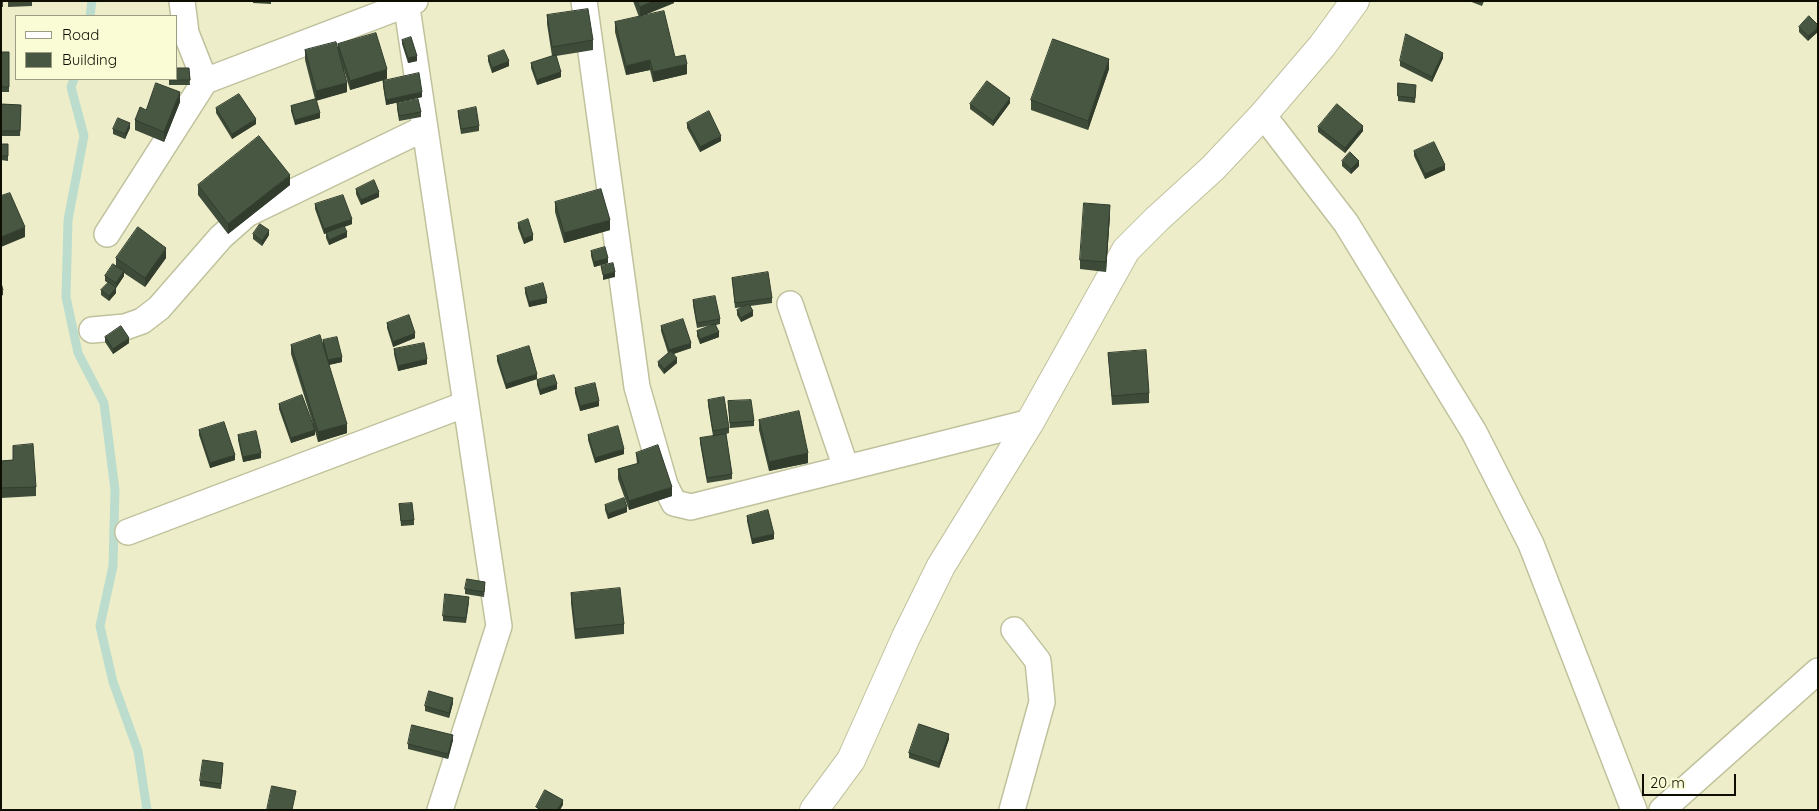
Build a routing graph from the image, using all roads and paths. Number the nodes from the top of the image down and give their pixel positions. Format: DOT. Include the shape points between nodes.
graph roads {
  1 [pos="182,1"];
  2 [pos="584,1"];
  3 [pos="1355,1"];
  4 [pos="409,2"];
  5 [pos="205,81"];
  6 [pos="1263,115"];
  7 [pos="425,128"];
  8 [pos="107,234"];
  9 [pos="790,304"];
  10 [pos="92,330"];
  11 [pos="466,404"];
  12 [pos="1030,422"];
  13 [pos="846,468"];
  14 [pos="128,532"];
  15 [pos="1014,630"];
  16 [pos="1818,670"];
  17 [pos="440,810"];
  18 [pos="814,810"];
  19 [pos="1012,810"];
  20 [pos="1634,810"];
  21 [pos="1662,810"];
  1 -- 5 [label="street" via="186,33"];
  2 -- 13 [label="street" via="637,387 665,485 674,503 691,507"];
  3 -- 6 [label="street" via="1322,46"];
  4 -- 5 [label="street"];
  4 -- 7 [label="street"];
  5 -- 8 [label="street"];
  6 -- 12 [label="street" via="1213,168 1126,250"];
  6 -- 20 [label="street" via="1346,223 1474,432 1530,544"];
  7 -- 10 [label="street" via="247,214 221,237 159,308 142,321 125,327"];
  7 -- 11 [label="street"];
  9 -- 13 [label="street"];
  11 -- 14 [label="street"];
  11 -- 17 [label="street" via="499,626"];
  12 -- 13 [label="street"];
  12 -- 18 [label="street" via="941,566 851,760"];
  15 -- 19 [label="street" via="1038,661 1042,702"];
  16 -- 21 [label="street"];
}
